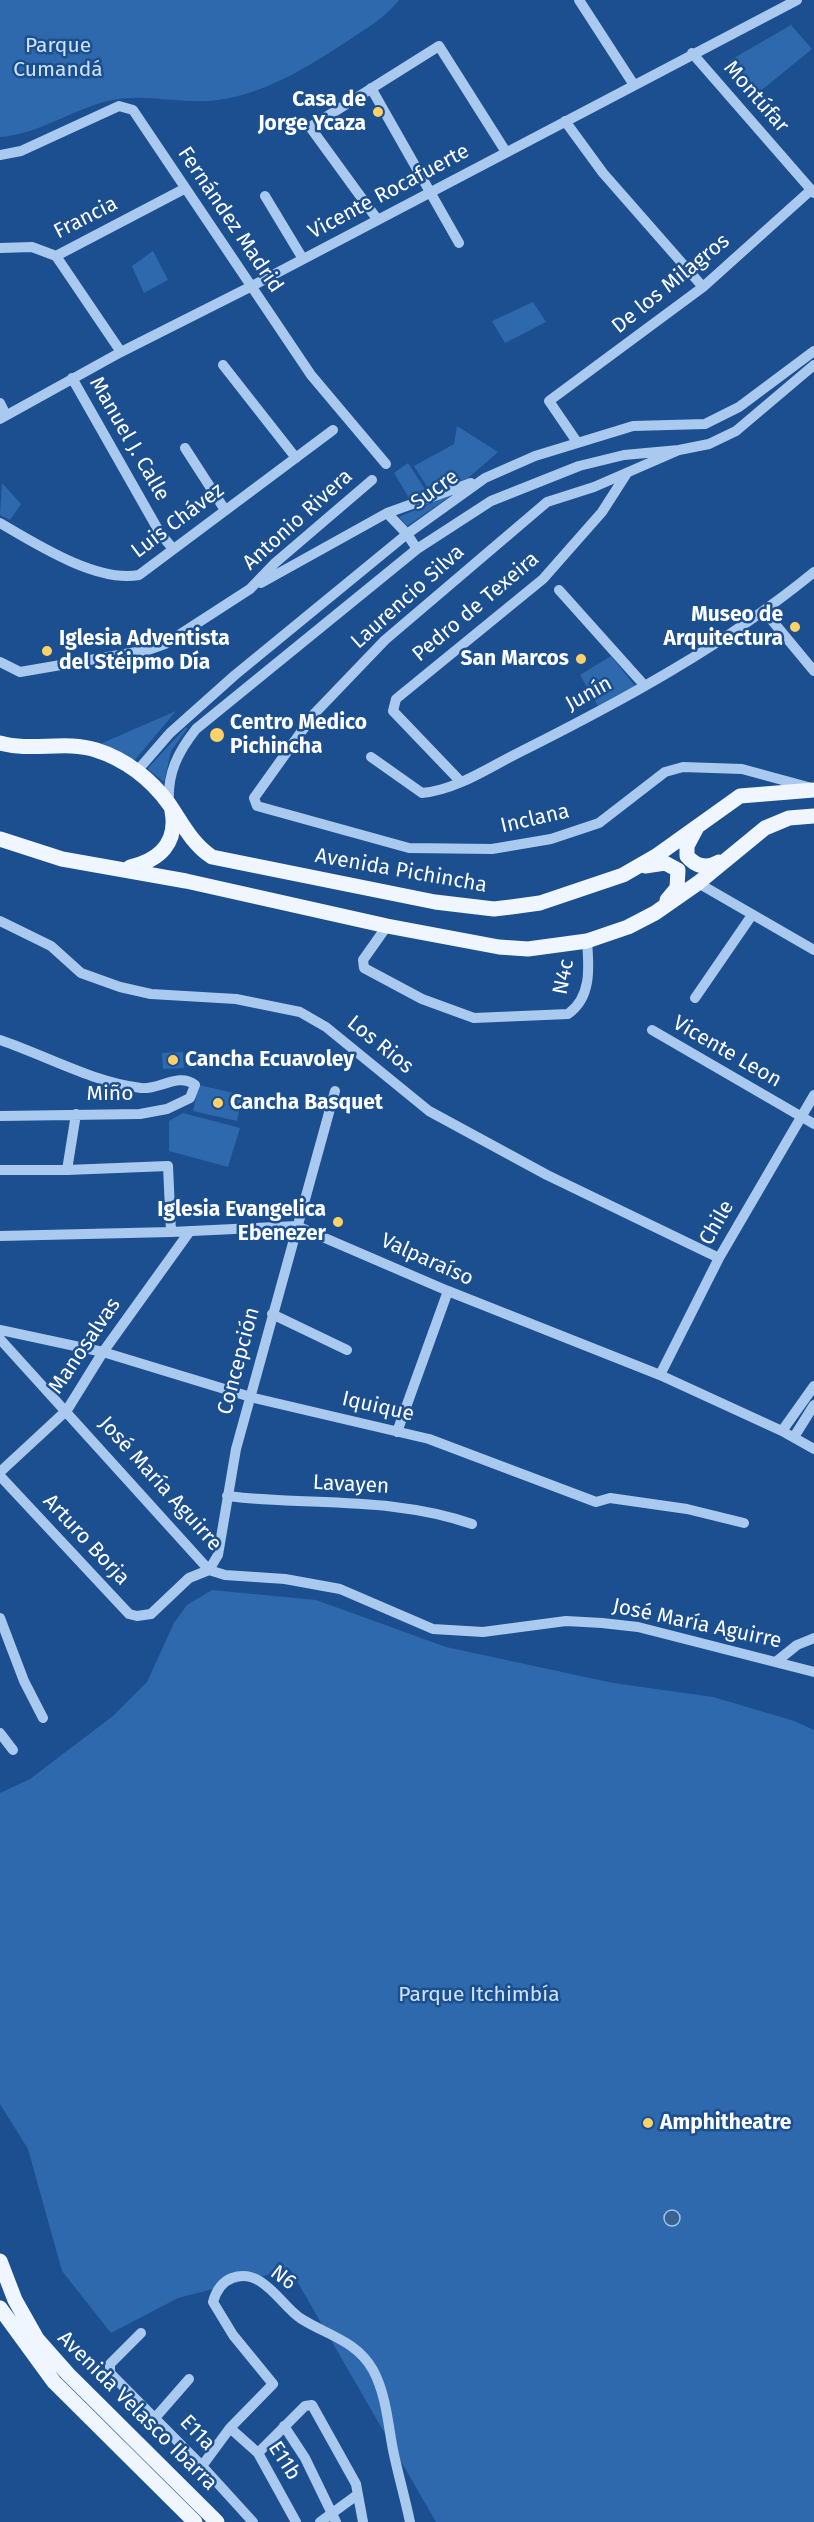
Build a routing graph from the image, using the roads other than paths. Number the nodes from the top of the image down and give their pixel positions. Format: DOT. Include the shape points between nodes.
graph roads {
  1 [pos="579,0"];
  2 [pos="797,0"];
  3 [pos="692,53"];
  4 [pos="634,86"];
  5 [pos="372,88"];
  6 [pos="565,121"];
  7 [pos="21,151"];
  8 [pos="506,152"];
  9 [pos="0,155"];
  10 [pos="0,162"];
  11 [pos="184,189"];
  12 [pos="431,190"];
  13 [pos="813,191"];
  14 [pos="265,196"];
  15 [pos="377,219"];
  16 [pos="459,243"];
  17 [pos="0,248"];
  18 [pos="56,256"];
  19 [pos="303,259"];
  20 [pos="252,286"];
  21 [pos="703,287"];
  22 [pos="814,351"];
  23 [pos="121,352"];
  24 [pos="223,365"];
  25 [pos="814,365"];
  26 [pos="72,378"];
  27 [pos="0,403"];
  28 [pos="3,417"];
  29 [pos="333,430"];
  30 [pos="577,442"];
  31 [pos="185,448"];
  32 [pos="679,450"];
  33 [pos="624,455"];
  34 [pos="296,458"];
  35 [pos="386,464"];
  36 [pos="627,473"];
  37 [pos="485,478"];
  38 [pos="372,480"];
  39 [pos="225,510"];
  40 [pos="387,513"];
  41 [pos="0,523"];
  42 [pos="407,534"];
  43 [pos="173,549"];
  44 [pos="417,549"];
  45 [pos="814,572"];
  46 [pos="250,588"];
  47 [pos="559,590"];
  48 [pos="765,612"];
  49 [pos="0,662"];
  50 [pos="814,671"];
  51 [pos="645,686"];
  52 [pos="0,743"];
  53 [pos="371,757"];
  54 [pos="137,771"];
  55 [pos="461,782"];
  56 [pos="814,790"];
  57 [pos="254,798"];
  58 [pos="170,808"];
  59 [pos="814,816"];
  60 [pos="700,822"];
  61 [pos="0,839"];
  62 [pos="726,857"];
  63 [pos="640,867"];
  64 [pos="124,869"];
  65 [pos="698,883"];
  66 [pos="655,913"];
  67 [pos="752,915"];
  68 [pos="0,921"];
  69 [pos="387,926"];
  70 [pos="587,941"];
  71 [pos="814,950"];
  72 [pos="695,998"];
  73 [pos="652,1030"];
  74 [pos="0,1040"];
  75 [pos="335,1091"];
  76 [pos="814,1095"];
  77 [pos="76,1114"];
  78 [pos="0,1116"];
  79 [pos="801,1118"];
  80 [pos="814,1124"];
  81 [pos="0,1170"];
  82 [pos="67,1170"];
  83 [pos="297,1226"];
  84 [pos="190,1231"];
  85 [pos="171,1232"];
  86 [pos="0,1236"];
  87 [pos="719,1258"];
  88 [pos="448,1291"];
  89 [pos="272,1314"];
  90 [pos="0,1330"];
  91 [pos="0,1339"];
  92 [pos="347,1350"];
  93 [pos="103,1352"];
  94 [pos="660,1375"];
  95 [pos="814,1386"];
  96 [pos="250,1396"];
  97 [pos="814,1405"];
  98 [pos="67,1410"];
  99 [pos="782,1431"];
  100 [pos="398,1432"];
  101 [pos="794,1437"];
  102 [pos="814,1449"];
  103 [pos="0,1474"];
  104 [pos="226,1496"];
  105 [pos="744,1523"];
  106 [pos="472,1524"];
  107 [pos="209,1570"];
  108 [pos="0,1618"];
  109 [pos="814,1638"];
  110 [pos="777,1661"];
  111 [pos="814,1672"];
  112 [pos="43,1718"];
  113 [pos="0,1733"];
  114 [pos="13,1750"];
  115 [pos="0,2261"];
  116 [pos="0,2308"];
  117 [pos="141,2333"];
  118 [pos="189,2379"];
  119 [pos="155,2418"];
  120 [pos="284,2426"];
  121 [pos="230,2428"];
  122 [pos="258,2453"];
  123 [pos="202,2466"];
  124 [pos="357,2495"];
  125 [pos="334,2518"];
  126 [pos="195,2522"];
  127 [pos="217,2522"];
  128 [pos="253,2522"];
  129 [pos="296,2522"];
  130 [pos="320,2522"];
  131 [pos="363,2522"];
  132 [pos="410,2522"];
  1 -- 4 [label="street"];
  2 -- 3 [label="street, Vicente Rocafuerte"];
  3 -- 4 [label="street, Vicente Rocafuerte"];
  3 -- 13 [label="street, Montúfar"];
  4 -- 6 [label="street, Vicente Rocafuerte"];
  5 -- 8 [label="street" via="439,46"];
  5 -- 12 [label="street"];
  5 -- 15 [label="street" via="310,127"];
  6 -- 8 [label="street, Vicente Rocafuerte"];
  6 -- 21 [label="street" via="603,173"];
  7 -- 9 [label="street, Fernández Madrid"];
  7 -- 10 [label="street"];
  7 -- 11 [label="street, Fernández Madrid" via="119,106 128,107"];
  8 -- 12 [label="street, Vicente Rocafuerte"];
  11 -- 18 [label="street, Francia"];
  11 -- 20 [label="street, Fernández Madrid"];
  12 -- 15 [label="street, Vicente Rocafuerte"];
  12 -- 16 [label="street"];
  13 -- 21 [label="street, De los Milagros"];
  14 -- 19 [label="street"];
  15 -- 19 [label="street, Vicente Rocafuerte"];
  17 -- 18 [label="street, Francia" via="32,247"];
  18 -- 23 [label="street"];
  19 -- 20 [label="street, Vicente Rocafuerte"];
  20 -- 23 [label="street, Vicente Rocafuerte"];
  20 -- 35 [label="street, Fernández Madrid" via="311,375"];
  21 -- 30 [label="street, De los Milagros" via="549,401"];
  22 -- 30 [label="street, Sucre" via="739,407 705,424 633,426"];
  23 -- 26 [label="street, Vicente Rocafuerte"];
  24 -- 34 [label="street"];
  25 -- 32 [label="street, Sucre" via="736,431 709,444"];
  26 -- 28 [label="street, Vicente Rocafuerte"];
  26 -- 43 [label="street, Manuel J. Calle"];
  27 -- 28 [label="street"];
  29 -- 34 [label="street, Luis Chávez"];
  30 -- 37 [label="street, Sucre"];
  31 -- 39 [label="street"];
  32 -- 33 [label="street, Sucre"];
  32 -- 36 [label="street, Laurencio Silva"];
  33 -- 36 [label="street"];
  33 -- 44 [label="street, Sucre" via="579,466 491,501"];
  34 -- 39 [label="street, Luis Chávez"];
  36 -- 55 [label="street, Pedro de Texeira" via="602,512 546,576 396,699 393,711"];
  36 -- 57 [label="street, Laurencio Silva" via="547,502 385,640 314,714"];
  37 -- 40 [label="street, Antonio Rivera"];
  37 -- 42 [label="street, Sucre"];
  38 -- 46 [label="street, Antonio Rivera"];
  39 -- 43 [label="street, Luis Chávez"];
  40 -- 42 [label="street"];
  40 -- 46 [label="street, Antonio Rivera"];
  41 -- 43 [label="street, Luis Chávez" via="77,563 115,576 139,575"];
  42 -- 44 [label="street"];
  42 -- 54 [label="street, Sucre" via="227,681 170,733"];
  44 -- 58 [label="street, Sucre" via="197,728 175,760 169,784"];
  45 -- 48 [label="street, Junín"];
  46 -- 49 [label="street, Antonio Rivera" via="165,644 148,650 20,672"];
  47 -- 51 [label="street"];
  48 -- 50 [label="street"];
  48 -- 51 [label="street, Junín"];
  51 -- 55 [label="street, Junín"];
  52 -- 54 [label="main road, Avenida Pichincha" via="40,749 87,748"];
  53 -- 55 [label="street, Junín" via="422,793"];
  54 -- 58 [label="main road, Avenida Pichincha"];
  56 -- 57 [label="street, Inclana" via="742,769 683,767 665,772 599,823 551,839 492,849 409,848 257,806"];
  56 -- 60 [label="main road, Avenida Pichincha" via="740,796"];
  58 -- 63 [label="main road, Avenida Pichincha" via="201,850 212,857 435,902 494,909 540,903"];
  58 -- 64 [label="main road" via="173,835 165,850 151,861"];
  59 -- 62 [label="main road" via="789,818 765,828"];
  60 -- 62 [label="main road" via="690,838 687,856 704,867"];
  60 -- 63 [label="main road, Avenida Pichincha"];
  61 -- 64 [label="main road" via="62,859"];
  62 -- 65 [label="main road"];
  63 -- 66 [label="main road" via="665,863 678,870 677,888"];
  64 -- 69 [label="main road" via="273,898"];
  65 -- 66 [label="main road"];
  65 -- 67 [label="street"];
  66 -- 70 [label="main road"];
  67 -- 71 [label="street"];
  67 -- 72 [label="street"];
  68 -- 87 [label="street, Los Rios" via="51,946 81,973 120,987 151,994 236,999 300,1012 326,1027 429,1111 547,1175"];
  69 -- 70 [label="main road" via="499,947 538,948"];
  69 -- 70 [label="street, N4c" via="363,960 364,968 391,984 474,1018 568,1014 579,1007 590,969"];
  73 -- 79 [label="street, Vicente Leon"];
  74 -- 77 [label="street, Miño" via="81,1072 143,1088 184,1080 195,1085 190,1098 167,1109 140,1114"];
  75 -- 83 [label="street, Concepción"];
  76 -- 79 [label="street, Chile"];
  77 -- 78 [label="street, Miño"];
  77 -- 82 [label="street"];
  79 -- 80 [label="street, Vicente Leon"];
  79 -- 87 [label="street, Chile"];
  81 -- 82 [label="street"];
  82 -- 85 [label="street" via="163,1166 170,1169"];
  83 -- 84 [label="street, Valparaíso"];
  83 -- 88 [label="street, Valparaíso"];
  83 -- 89 [label="street, Concepción"];
  84 -- 85 [label="street, Valparaíso"];
  84 -- 93 [label="street, Manosalvas"];
  85 -- 86 [label="street, Valparaíso"];
  87 -- 94 [label="street, Chile"];
  88 -- 94 [label="street, Valparaíso"];
  88 -- 100 [label="street"];
  89 -- 92 [label="street"];
  89 -- 96 [label="street, Concepción"];
  90 -- 93 [label="street, Iquique"];
  91 -- 98 [label="street, José María Aguirre"];
  93 -- 96 [label="street, Iquique"];
  93 -- 98 [label="street, Manosalvas"];
  94 -- 99 [label="street, Valparaíso"];
  95 -- 99 [label="street"];
  96 -- 100 [label="street, Iquique"];
  96 -- 104 [label="street, Concepción"];
  97 -- 101 [label="street"];
  98 -- 103 [label="street, Manosalvas"];
  98 -- 107 [label="street, José María Aguirre"];
  99 -- 101 [label="street, Valparaíso"];
  100 -- 105 [label="street, Iquique" via="429,1439 596,1502 610,1498 687,1509"];
  101 -- 102 [label="street, Valparaíso"];
  103 -- 107 [label="street, Arturo Borja" via="129,1614 151,1614 189,1578"];
  104 -- 106 [label="street, Lavayen" via="396,1506"];
  104 -- 107 [label="street, Concepción" via="218,1555"];
  107 -- 110 [label="street, José María Aguirre" via="340,1589 434,1629 483,1632 566,1621 602,1623 638,1627"];
  108 -- 112 [label="street" via="24,1682"];
  109 -- 110 [label="street" via="797,1645"];
  110 -- 111 [label="street, José María Aguirre"];
  113 -- 114 [label="street"];
  115 -- 127 [label="main road, Avenida Velasco Ibarra" via="15,2301 37,2339"];
  116 -- 126 [label="main road, Avenida Velasco Ibarra" via="54,2382"];
  117 -- 119 [label="street, E11a" via="110,2364 110,2373"];
  118 -- 119 [label="street"];
  119 -- 123 [label="street, E11a"];
  120 -- 122 [label="street"];
  120 -- 124 [label="street" via="305,2406 312,2405 345,2462"];
  120 -- 125 [label="street" via="305,2458"];
  121 -- 122 [label="street, E11b"];
  121 -- 123 [label="street, N6"];
  121 -- 132 [label="street, N6" via="273,2384 233,2335 213,2302 215,2293 226,2281 245,2276 269,2287 292,2312 311,2325 332,2332 363,2355 374,2372 390,2423"];
  122 -- 129 [label="street, E11b"];
  123 -- 128 [label="street, E11a"];
  124 -- 125 [label="street"];
  124 -- 131 [label="street"];
  125 -- 130 [label="street"];
}
